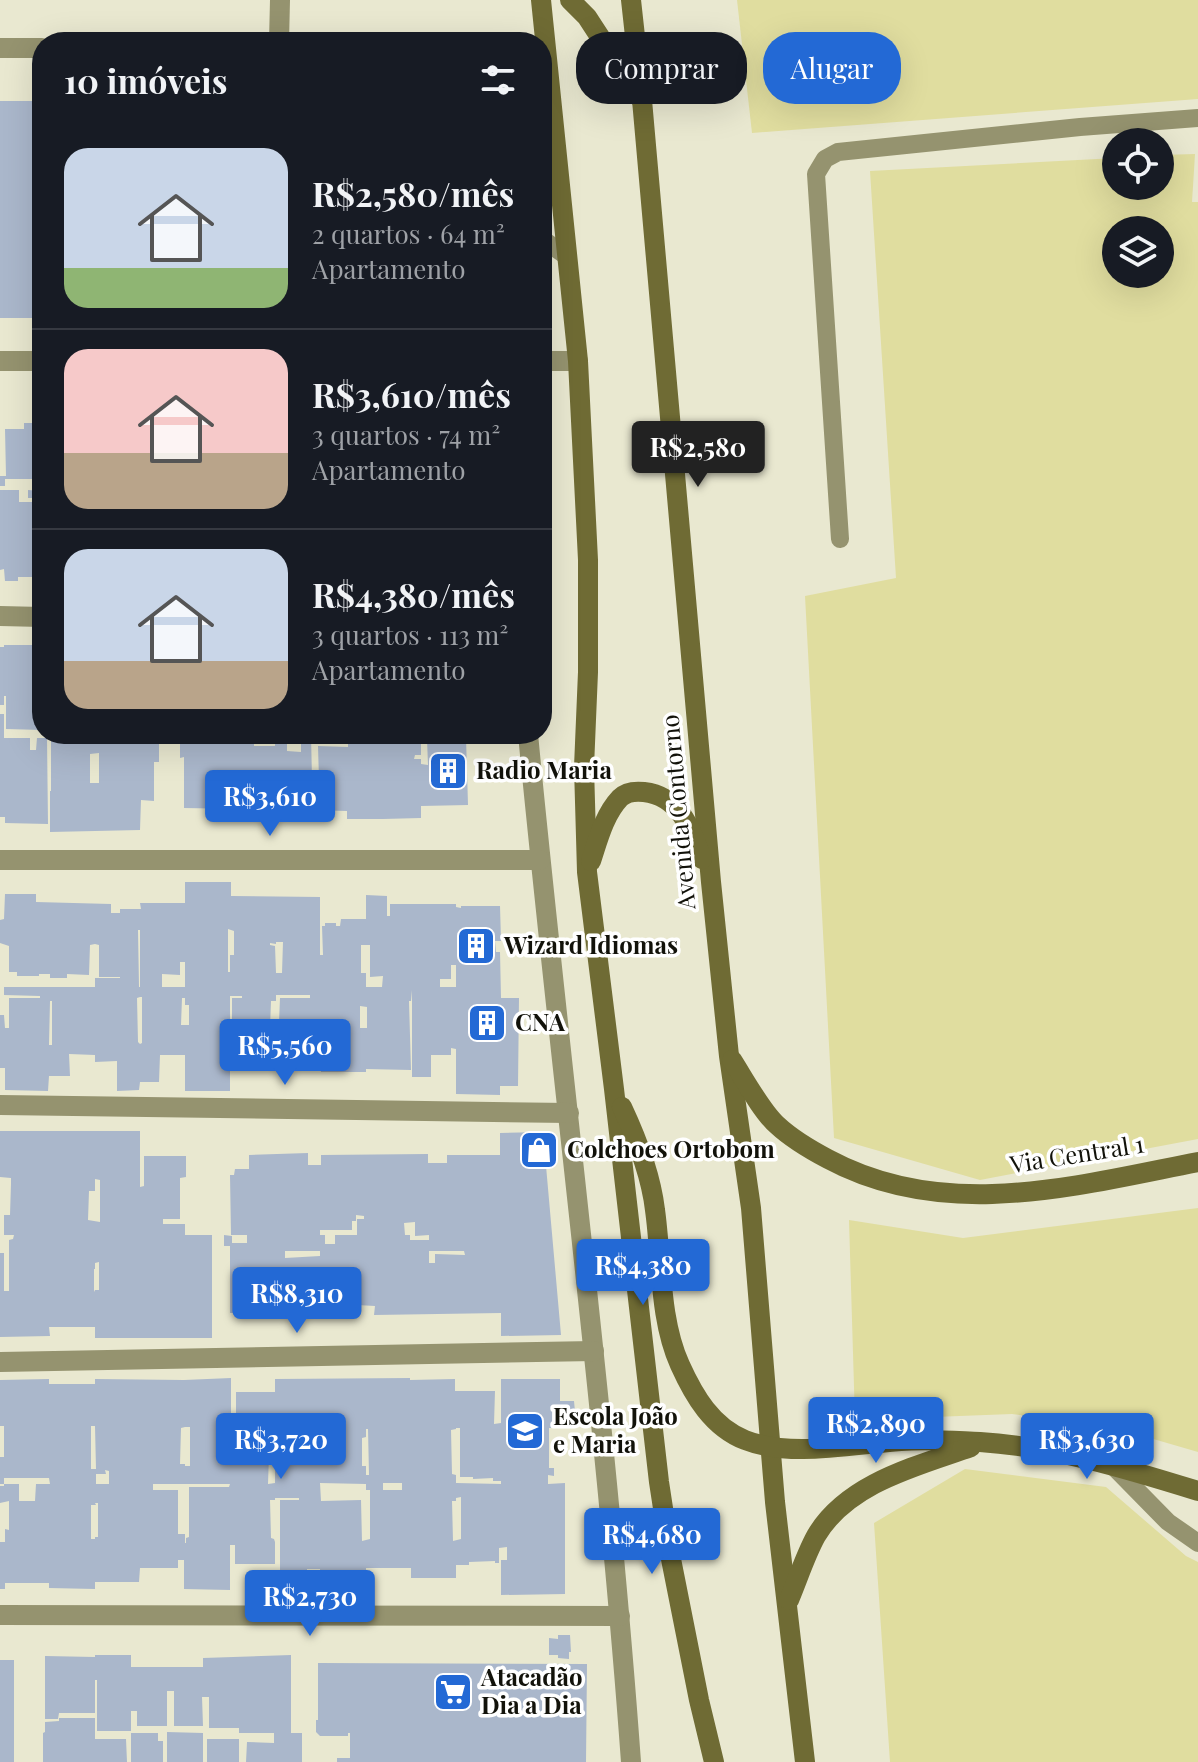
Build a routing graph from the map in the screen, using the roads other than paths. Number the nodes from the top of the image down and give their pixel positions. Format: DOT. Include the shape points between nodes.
graph roads {
  1 [pos="280,0"];
  2 [pos="541,0"];
  3 [pos="570,0"];
  4 [pos="631,0"];
  5 [pos="279,32"];
  6 [pos="543,32"];
  7 [pos="597,32"];
  8 [pos="635,32"];
  9 [pos="0,48"];
  10 [pos="32,48"];
  11 [pos="642,104"];
  12 [pos="1198,118"];
  13 [pos="552,139"];
  14 [pos="552,246"];
  15 [pos="568,257"];
  16 [pos="0,361"];
  17 [pos="32,361"];
  18 [pos="552,361"];
  19 [pos="578,361"];
  20 [pos="840,539"];
  21 [pos="0,616"];
  22 [pos="32,617"];
  23 [pos="529,744"];
  24 [pos="0,860"];
  25 [pos="540,860"];
  26 [pos="587,872"];
  27 [pos="711,882"];
  28 [pos="729,1056"];
  29 [pos="614,1089"];
  30 [pos="0,1105"];
  31 [pos="569,1113"];
  32 [pos="1198,1162"];
  33 [pos="594,1351"];
  34 [pos="0,1362"];
  35 [pos="982,1443"];
  36 [pos="770,1447"];
  37 [pos="1111,1464"];
  38 [pos="1198,1491"];
  39 [pos="1198,1543"];
  40 [pos="788,1602"];
  41 [pos="0,1615"];
  42 [pos="620,1616"];
  43 [pos="631,1762"];
  44 [pos="714,1762"];
  45 [pos="805,1762"];
  1 -- 5 [label="street"];
  2 -- 6 [label="main road"];
  3 -- 7 [label="main road"];
  4 -- 8 [label="main road, Avenida Contorno"];
  9 -- 10 [label="street"];
  11 -- 27 [label="main road, Avenida Contorno"];
  12 -- 20 [label="lane" via="838,152 825,159 816,174"];
  13 -- 15 [label="main road"];
  14 -- 15 [label="lane"];
  15 -- 19 [label="main road"];
  16 -- 17 [label="street"];
  18 -- 19 [label="street"];
  19 -- 26 [label="main road" via="588,560"];
  21 -- 22 [label="street"];
  23 -- 25 [label="street"];
  24 -- 25 [label="street"];
  25 -- 31 [label="street"];
  26 -- 27 [label="main road" via="607,816 622,796 636,791 654,793 676,806 689,824"];
  26 -- 29 [label="main road"];
  27 -- 28 [label="main road, Avenida Contorno"];
  28 -- 32 [label="main road, Via Central 1" via="774,1123 799,1143 852,1172 895,1185 939,1193 1052,1190"];
  28 -- 36 [label="main road, Avenida Contorno" via="751,1208"];
  29 -- 36 [label="main road" via="638,1142 655,1207 670,1336 679,1363 703,1408 722,1428"];
  29 -- 44 [label="main road" via="659,1482"];
  30 -- 31 [label="street"];
  31 -- 33 [label="street"];
  33 -- 34 [label="street"];
  33 -- 42 [label="street"];
  35 -- 36 [label="main road" via="906,1440"];
  35 -- 37 [label="main road"];
  35 -- 40 [label="main road" via="907,1470 840,1506 817,1536"];
  36 -- 40 [label="main road, Avenida Contorno"];
  37 -- 38 [label="main road"];
  37 -- 39 [label="lane" via="1168,1522"];
  40 -- 45 [label="main road, Avenida Contorno"];
  41 -- 42 [label="street"];
  42 -- 43 [label="street"];
}
